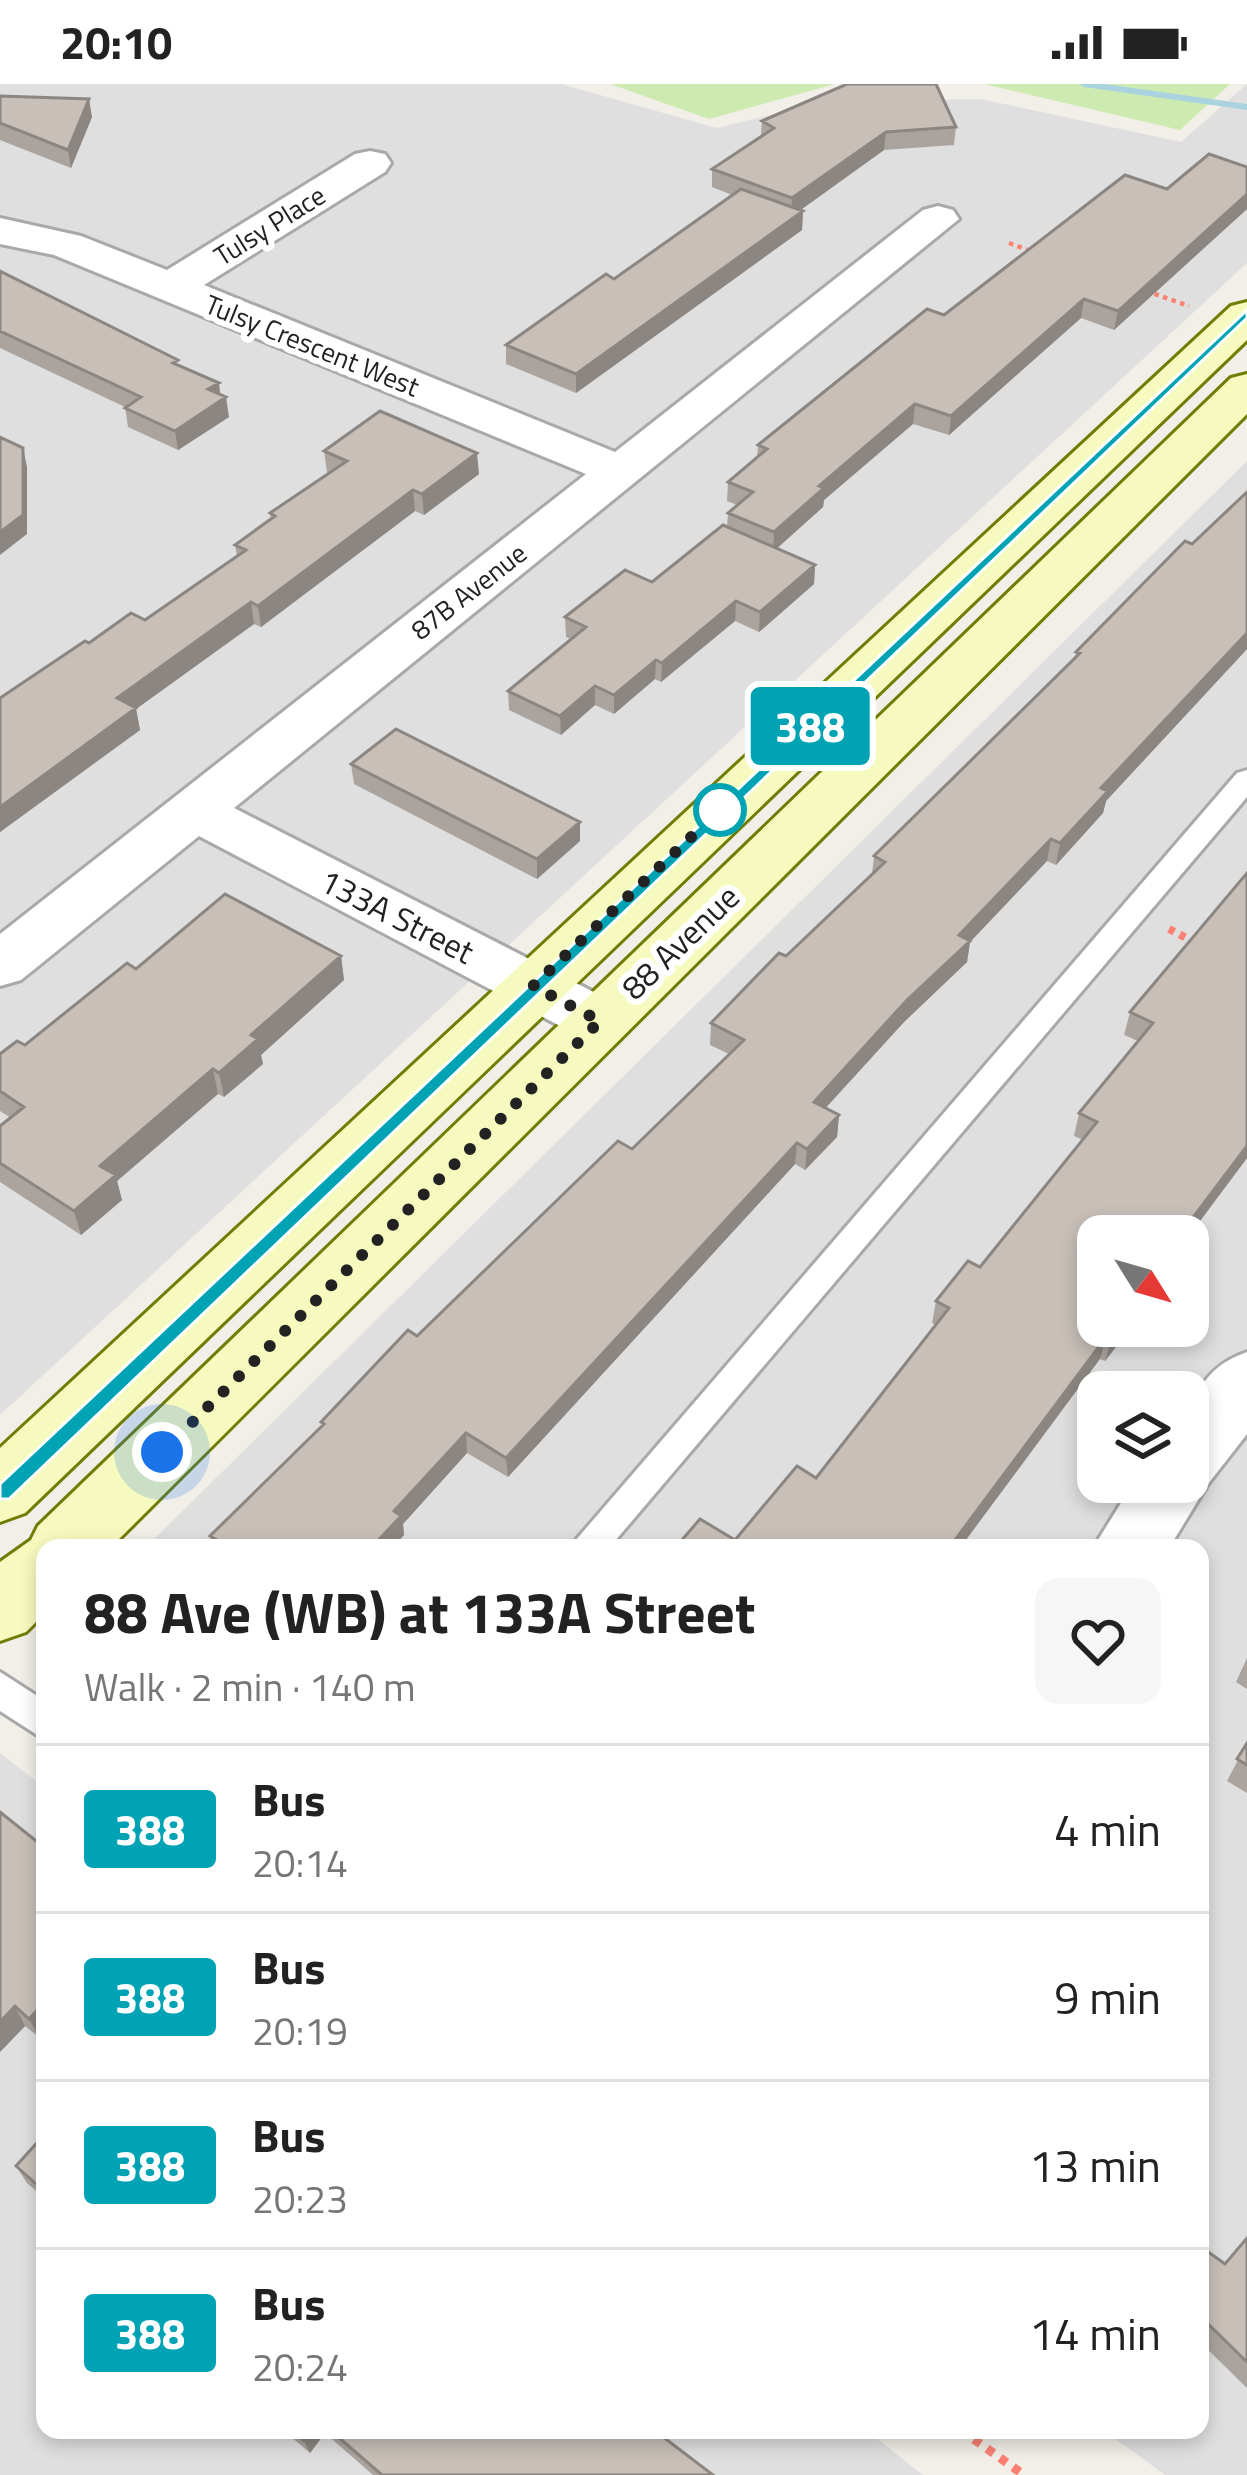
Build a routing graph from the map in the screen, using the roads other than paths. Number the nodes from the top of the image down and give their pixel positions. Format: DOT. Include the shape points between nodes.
graph roads {
  1 [pos="370,163"];
  2 [pos="938,219"];
  3 [pos="0,231"];
  4 [pos="169,288"];
  5 [pos="1247,315"];
  6 [pos="1247,388"];
  7 [pos="621,471"];
  8 [pos="1247,779"];
  9 [pos="195,811"];
  10 [pos="0,965"];
  11 [pos="533,986"];
  12 [pos="600,1021"];
  13 [pos="1213,1441"];
  14 [pos="0,1492"];
  15 [pos="72,1539"];
  16 [pos="595,1539"];
  17 [pos="1136,1539"];
  18 [pos="36,1575"];
  19 [pos="0,1610"];
  20 [pos="0,1689"];
  21 [pos="36,1716"];
  1 -- 4 [label="street, Tulsy Place"];
  2 -- 7 [label="street, 87B Avenue"];
  3 -- 4 [label="street, Tulsy Crescent West" via="66,245"];
  4 -- 7 [label="street, Tulsy Crescent West"];
  5 -- 11 [label="main road, 88 Avenue"];
  6 -- 12 [label="main road, 88 Avenue"];
  7 -- 9 [label="street, 87B Avenue"];
  8 -- 16 [label="lane"];
  9 -- 10 [label="street, 87B Avenue"];
  9 -- 11 [label="street, 133A Street"];
  11 -- 12 [label="street, 133A Street"];
  11 -- 14 [label="main road, 88 Avenue"];
  12 -- 15 [label="main road, 88 Avenue"];
  13 -- 17 [label="street"];
  18 -- 19 [label="main road"];
  20 -- 21 [label="lane"];
}
